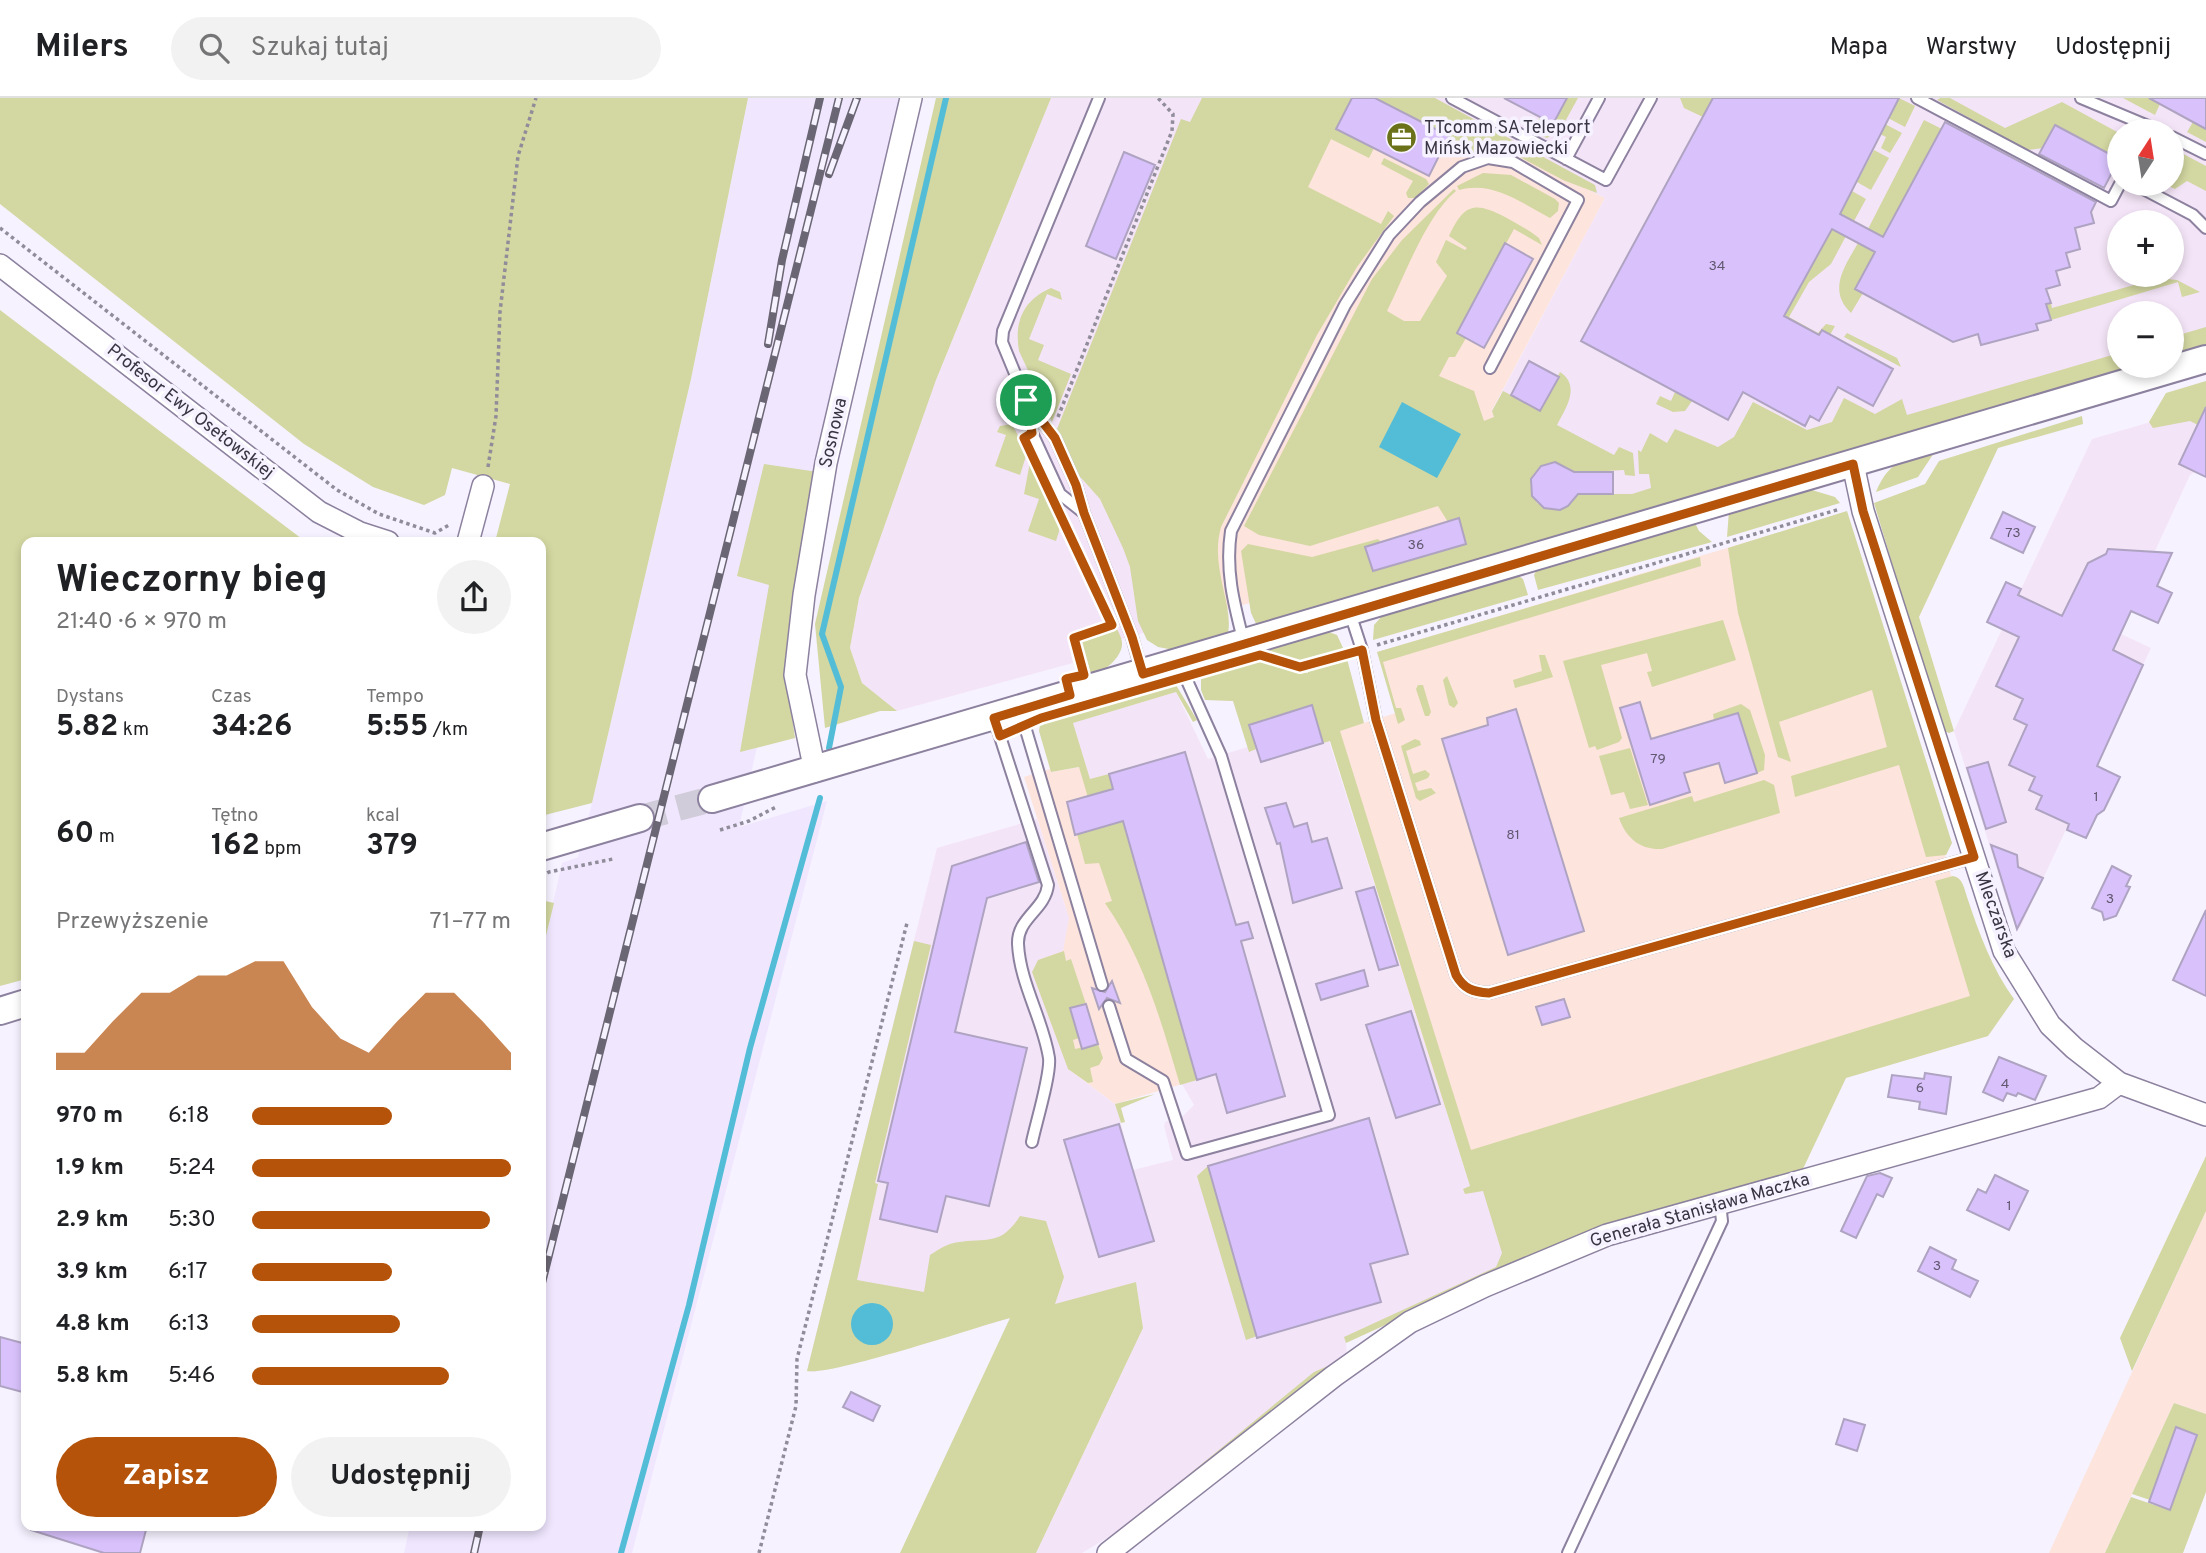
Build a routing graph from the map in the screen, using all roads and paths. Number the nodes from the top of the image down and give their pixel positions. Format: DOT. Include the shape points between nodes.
graph roads {
  1 [pos="536,98"];
  2 [pos="911,98"];
  3 [pos="1099,98"];
  4 [pos="1158,98"];
  5 [pos="1452,98"];
  6 [pos="1600,98"];
  7 [pos="1651,98"];
  8 [pos="1917,98"];
  9 [pos="2081,98"];
  10 [pos="2131,119"];
  11 [pos="2184,143"];
  12 [pos="2206,154"];
  13 [pos="1566,159"];
  14 [pos="2114,196"];
  15 [pos="2157,196"];
  16 [pos="0,228"];
  17 [pos="2206,228"];
  18 [pos="0,265"];
  19 [pos="2206,359"];
  20 [pos="1490,368"];
  21 [pos="1026,400"];
  22 [pos="1046,426"];
  23 [pos="1853,464"];
  24 [pos="483,486"];
  25 [pos="1861,500"];
  26 [pos="1059,513"];
  27 [pos="1084,513"];
  28 [pos="456,522"];
  29 [pos="372,537"];
  30 [pos="469,537"];
  31 [pos="1089,575"];
  32 [pos="1106,613"];
  33 [pos="1350,613"];
  34 [pos="1252,649"];
  35 [pos="1362,650"];
  36 [pos="1179,663"];
  37 [pos="1143,674"];
  38 [pos="1070,695"];
  39 [pos="1020,710"];
  40 [pos="994,718"];
  41 [pos="815,771"];
  42 [pos="712,799"];
  43 [pos="640,818"];
  44 [pos="546,846"];
  45 [pos="1974,857"];
  46 [pos="613,859"];
  47 [pos="546,874"];
  48 [pos="907,923"];
  49 [pos="1102,985"];
  50 [pos="21,1005"];
  51 [pos="1109,1006"];
  52 [pos="0,1011"];
  53 [pos="2119,1083"];
  54 [pos="2206,1115"];
  55 [pos="1032,1142"];
  56 [pos="1720,1203"];
  57 [pos="759,1553"];
  58 [pos="1108,1553"];
  59 [pos="1568,1553"];
  1 -- 24 [label="path" via="518,156 500,312 496,416"];
  2 -- 41 [label="street, Sosnowa" via="826,463 804,595 795,675"];
  3 -- 21 [label="lane" via="1003,331 1006,356"];
  4 -- 22 [label="path" via="1173,114 1172,131 1057,419"];
  5 -- 13 [label="lane"];
  6 -- 13 [label="lane"];
  7 -- 13 [label="lane" via="1606,180"];
  8 -- 14 [label="lane" via="2111,201"];
  9 -- 10 [label="lane"];
  11 -- 12 [label="lane"];
  15 -- 17 [label="lane" via="2193,215"];
  16 -- 28 [label="path" via="355,502 435,533"];
  18 -- 29 [label="street, Profesor Ewy Osetowskiej" via="319,512"];
  19 -- 23 [label="street"];
  20 -- 34 [label="lane" via="1578,200 1513,162 1488,158 1462,167 1389,235 1345,304 1231,531 1229,584"];
  21 -- 22 [label="lane"];
  21 -- 27 [label="lane" via="1032,433 1060,494"];
  22 -- 27 [label="lane" via="1076,485"];
  23 -- 25 [label="street, Mleczarska"];
  23 -- 33 [label="street"];
  24 -- 30 [label="street"];
  25 -- 35 [label="path"];
  25 -- 45 [label="street, Mleczarska"];
  26 -- 31 [label="path"];
  27 -- 37 [label="lane"];
  32 -- 38 [label="path" via="1112,625 1074,638 1084,675 1066,679"];
  33 -- 34 [label="street"];
  33 -- 35 [label="lane"];
  34 -- 35 [label="path" via="1300,667"];
  34 -- 36 [label="street"];
  35 -- 45 [label="lane" via="1376,720 1456,975 1461,985 1474,992 1489,993"];
  36 -- 37 [label="street"];
  36 -- 51 [label="lane" via="1221,756 1329,1115 1186,1154 1163,1081 1126,1059"];
  37 -- 38 [label="street"];
  38 -- 39 [label="street"];
  39 -- 40 [label="street"];
  39 -- 49 [label="lane"];
  40 -- 41 [label="street"];
  40 -- 55 [label="lane" via="1048,885 1047,896 1021,924 1018,942 1024,979 1049,1060"];
  41 -- 42 [label="street"];
  43 -- 44 [label="street"];
  45 -- 53 [label="street, Mleczarska" via="2004,951 2050,1025"];
  46 -- 47 [label="path"];
  48 -- 57 [label="path" via="797,1359 796,1406"];
  50 -- 52 [label="street"];
  53 -- 54 [label="street, Mleczarska"];
  53 -- 56 [label="street, Generała Stanisława Maczka" via="2099,1098"];
  56 -- 58 [label="street, Generała Stanisława Maczka" via="1607,1235 1410,1322"];
  56 -- 59 [label="lane" via="1723,1221"];
}
